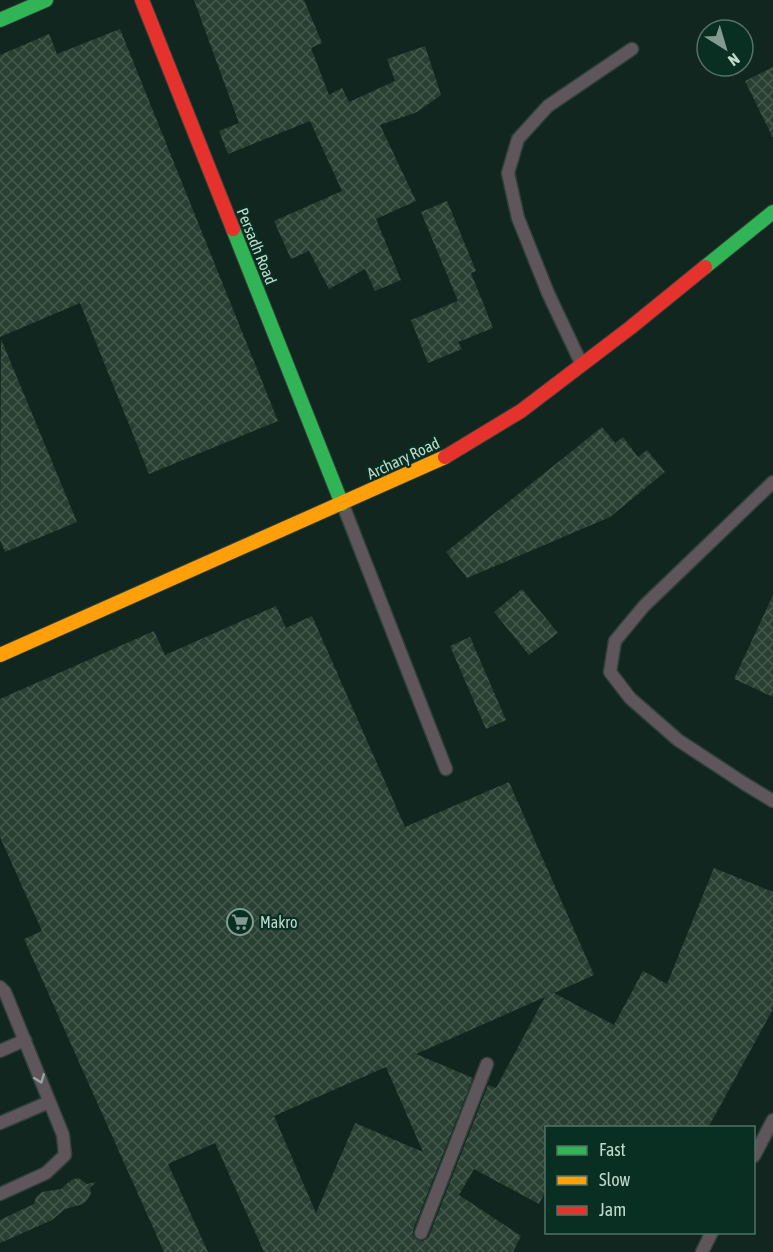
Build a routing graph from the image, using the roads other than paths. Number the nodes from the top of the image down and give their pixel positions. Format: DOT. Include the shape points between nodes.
graph roads {
  1 [pos="46,0"];
  2 [pos="142,0"];
  3 [pos="0,20"];
  4 [pos="632,49"];
  5 [pos="773,212"];
  6 [pos="582,364"];
  7 [pos="773,482"];
  8 [pos="342,504"];
  9 [pos="0,655"];
  10 [pos="446,770"];
  11 [pos="773,801"];
  12 [pos="0,987"];
  13 [pos="25,1040"];
  14 [pos="0,1051"];
  15 [pos="487,1064"];
  16 [pos="49,1102"];
  17 [pos="773,1120"];
  18 [pos="0,1123"];
  19 [pos="755,1152"];
  20 [pos="0,1194"];
  21 [pos="421,1233"];
  22 [pos="711,1234"];
  23 [pos="702,1252"];
  1 -- 3 [label="street"];
  2 -- 8 [label="street, Persadh Road"];
  4 -- 6 [label="lane" via="548,106 518,139 508,173 518,218"];
  5 -- 6 [label="street, Archary Road"];
  6 -- 8 [label="street, Archary Road" via="521,411 437,462"];
  7 -- 11 [label="lane" via="644,606 615,641 610,672 630,698 678,740"];
  8 -- 9 [label="street, Archary Road"];
  8 -- 10 [label="lane"];
  12 -- 13 [label="lane"];
  13 -- 14 [label="lane"];
  13 -- 16 [label="lane, one-way"];
  15 -- 21 [label="lane"];
  16 -- 18 [label="lane"];
  16 -- 20 [label="lane" via="63,1135 64,1155 46,1173"];
  17 -- 19 [label="lane"];
  22 -- 23 [label="lane"];
}
